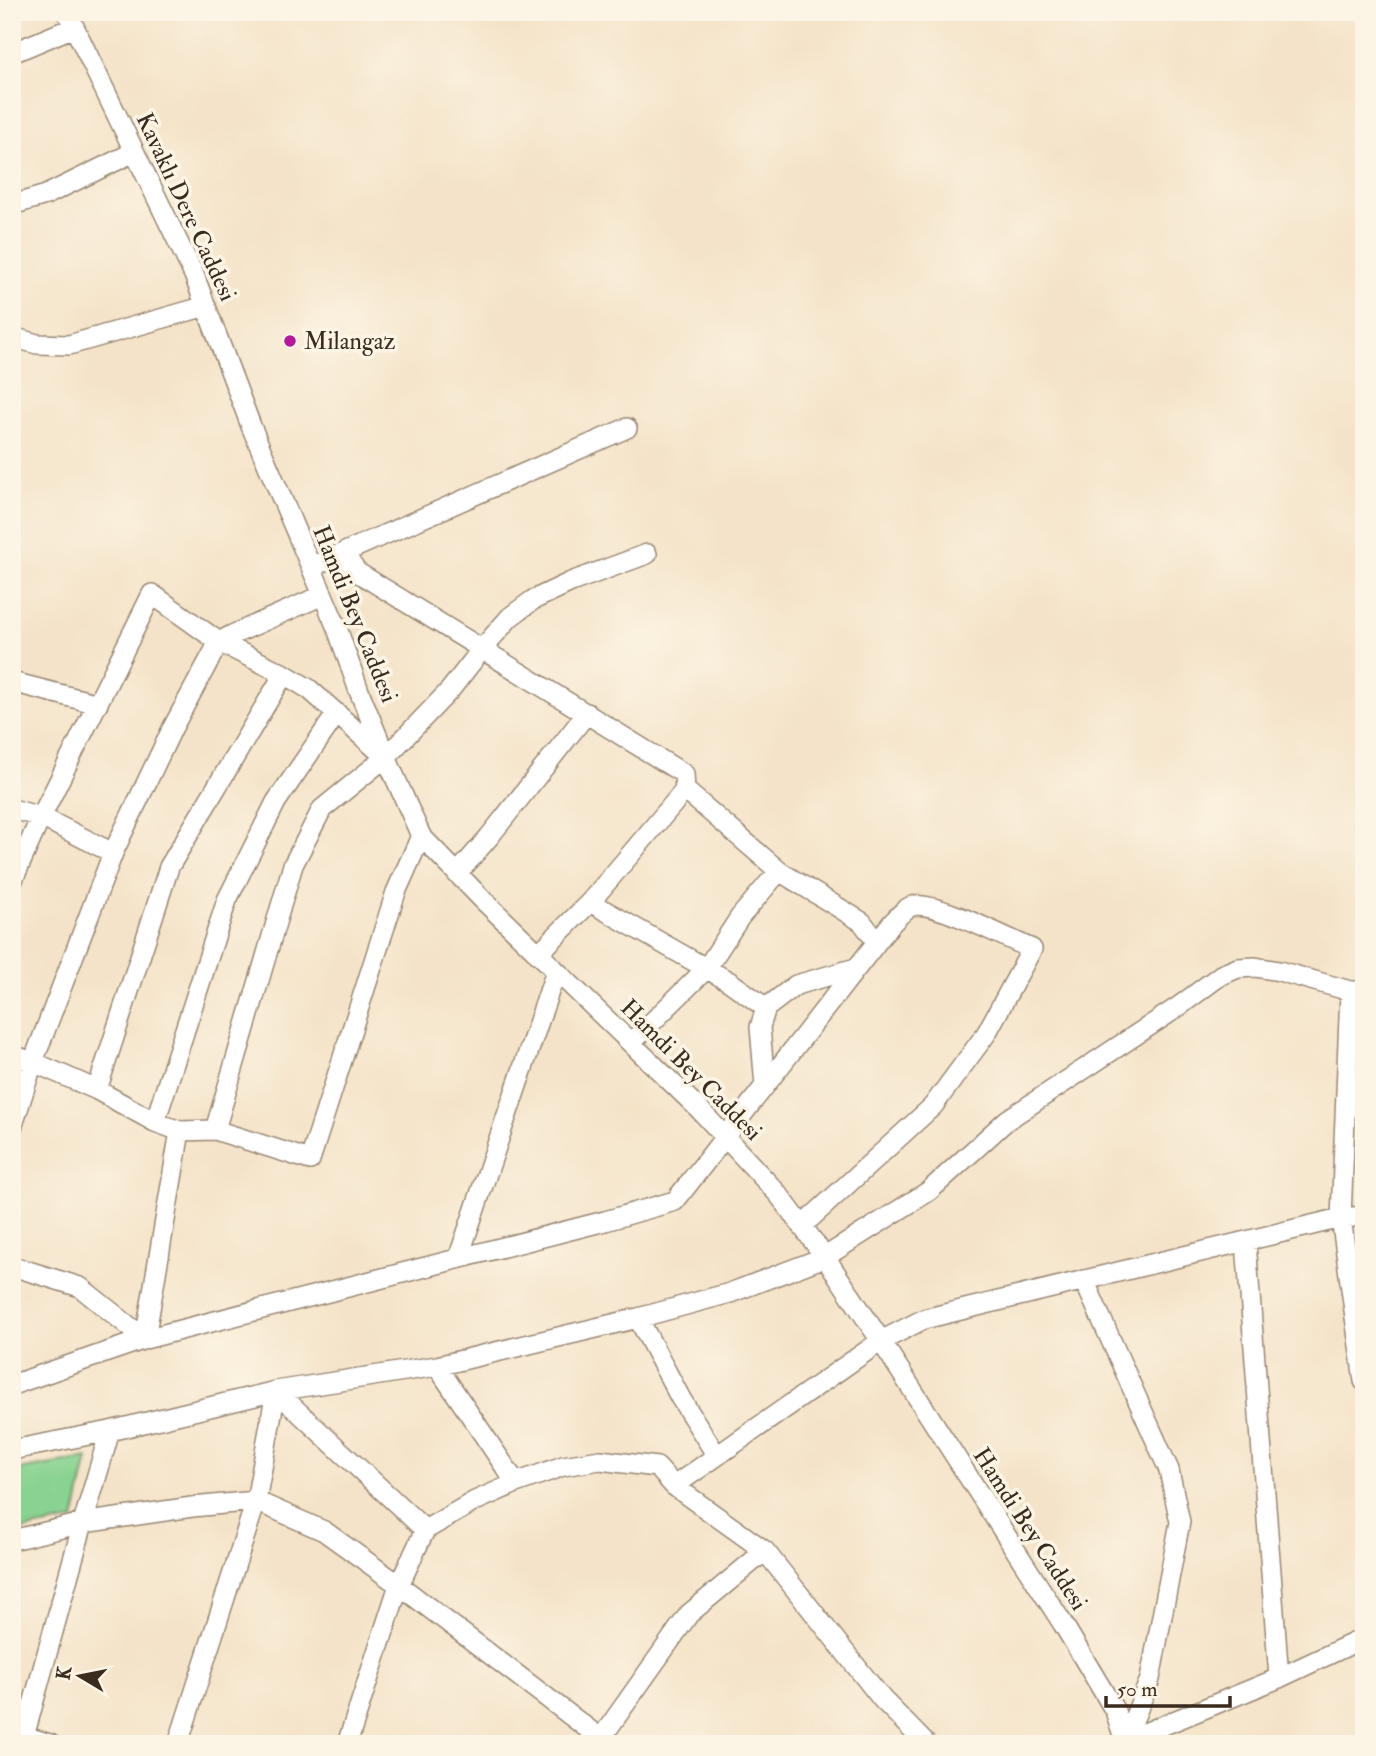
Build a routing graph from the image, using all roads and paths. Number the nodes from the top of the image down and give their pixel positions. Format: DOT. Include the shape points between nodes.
graph roads {
  1 [pos="70,19"];
  2 [pos="12,53"];
  3 [pos="134,152"];
  4 [pos="12,205"];
  5 [pos="206,306"];
  6 [pos="12,337"];
  7 [pos="251,426"];
  8 [pos="627,428"];
  9 [pos="342,553"];
  10 [pos="647,554"];
  11 [pos="311,567"];
  12 [pos="323,595"];
  13 [pos="219,642"];
  14 [pos="482,649"];
  15 [pos="284,674"];
  16 [pos="12,682"];
  17 [pos="98,704"];
  18 [pos="337,713"];
  19 [pos="587,713"];
  20 [pos="386,757"];
  21 [pos="685,790"];
  22 [pos="12,809"];
  23 [pos="41,817"];
  24 [pos="421,836"];
  25 [pos="113,853"];
  26 [pos="779,871"];
  27 [pos="457,874"];
  28 [pos="12,882"];
  29 [pos="590,902"];
  30 [pos="877,942"];
  31 [pos="538,954"];
  32 [pos="856,968"];
  33 [pos="706,969"];
  34 [pos="556,971"];
  35 [pos="1357,991"];
  36 [pos="766,1008"];
  37 [pos="631,1043"];
  38 [pos="12,1055"];
  39 [pos="33,1062"];
  40 [pos="765,1086"];
  41 [pos="97,1090"];
  42 [pos="155,1122"];
  43 [pos="12,1128"];
  44 [pos="215,1130"];
  45 [pos="180,1131"];
  46 [pos="725,1137"];
  47 [pos="1364,1216"];
  48 [pos="1340,1218"];
  49 [pos="802,1226"];
  50 [pos="1246,1242"];
  51 [pos="825,1257"];
  52 [pos="458,1259"];
  53 [pos="12,1266"];
  54 [pos="1084,1280"];
  55 [pos="638,1318"];
  56 [pos="1360,1327"];
  57 [pos="145,1339"];
  58 [pos="881,1341"];
  59 [pos="437,1366"];
  60 [pos="1364,1381"];
  61 [pos="12,1385"];
  62 [pos="276,1391"];
  63 [pos="110,1431"];
  64 [pos="12,1450"];
  65 [pos="717,1456"];
  66 [pos="516,1483"];
  67 [pos="674,1486"];
  68 [pos="256,1501"];
  69 [pos="83,1523"];
  70 [pos="425,1530"];
  71 [pos="12,1541"];
  72 [pos="765,1551"];
  73 [pos="399,1585"];
  74 [pos="1364,1638"];
  75 [pos="1279,1678"];
  76 [pos="23,1740"];
  77 [pos="598,1741"];
  78 [pos="1125,1743"];
  79 [pos="50,1744"];
  80 [pos="178,1744"];
  81 [pos="347,1744"];
  82 [pos="926,1744"];
  1 -- 2 [label="street"];
  1 -- 3 [label="street, Kavaklı Dere Caddesi"];
  3 -- 4 [label="street" via="46,195"];
  3 -- 5 [label="street, Kavaklı Dere Caddesi"];
  5 -- 6 [label="street" via="69,345"];
  5 -- 7 [label="street, Kavaklı Dere Caddesi"];
  7 -- 11 [label="street, Hamdi Bey Caddesi"];
  8 -- 9 [label="street"];
  9 -- 11 [label="street"];
  9 -- 14 [label="street" via="357,572"];
  10 -- 14 [label="street" via="533,600 510,617"];
  11 -- 12 [label="street, Hamdi Bey Caddesi"];
  12 -- 13 [label="street"];
  12 -- 20 [label="street, Hamdi Bey Caddesi"];
  13 -- 15 [label="street"];
  13 -- 17 [label="street" via="152,594"];
  13 -- 25 [label="street"];
  14 -- 19 [label="street"];
  14 -- 20 [label="street" via="450,691"];
  15 -- 18 [label="street"];
  15 -- 41 [label="street" via="169,867"];
  16 -- 17 [label="street"];
  17 -- 23 [label="street"];
  18 -- 20 [label="street"];
  18 -- 42 [label="street" via="276,802 227,900"];
  19 -- 21 [label="street" via="684,774"];
  19 -- 27 [label="street"];
  20 -- 24 [label="street, Hamdi Bey Caddesi"];
  20 -- 44 [label="street" via="322,809 293,865"];
  21 -- 26 [label="street"];
  21 -- 29 [label="street"];
  22 -- 23 [label="street"];
  23 -- 25 [label="street"];
  23 -- 28 [label="street"];
  24 -- 27 [label="street, Hamdi Bey Caddesi"];
  24 -- 44 [label="street" via="396,892 310,1160"];
  25 -- 39 [label="street"];
  26 -- 30 [label="street" via="862,922"];
  26 -- 33 [label="street" via="740,917"];
  27 -- 31 [label="street, Hamdi Bey Caddesi"];
  29 -- 31 [label="street"];
  29 -- 33 [label="street"];
  30 -- 32 [label="street"];
  30 -- 49 [label="street" via="910,906 923,905 1031,949 986,1034 933,1106"];
  31 -- 34 [label="street, Hamdi Bey Caddesi"];
  32 -- 36 [label="street" via="796,985"];
  32 -- 40 [label="street"];
  33 -- 36 [label="street"];
  33 -- 37 [label="street"];
  34 -- 37 [label="street, Hamdi Bey Caddesi"];
  34 -- 52 [label="street"];
  35 -- 48 [label="street"];
  35 -- 51 [label="street" via="1255,967 1221,975 1007,1120 929,1191"];
  36 -- 40 [label="street" via="760,1027"];
  37 -- 46 [label="street, Hamdi Bey Caddesi"];
  38 -- 39 [label="street"];
  39 -- 41 [label="street"];
  39 -- 43 [label="street"];
  40 -- 46 [label="street"];
  41 -- 42 [label="street"];
  42 -- 45 [label="street"];
  44 -- 45 [label="street"];
  45 -- 57 [label="street"];
  46 -- 49 [label="street, Hamdi Bey Caddesi"];
  46 -- 52 [label="street" via="675,1201"];
  47 -- 48 [label="street"];
  48 -- 50 [label="street"];
  48 -- 56 [label="street"];
  49 -- 51 [label="street, Hamdi Bey Caddesi"];
  50 -- 54 [label="street"];
  50 -- 75 [label="street"];
  51 -- 55 [label="street" via="730,1293"];
  51 -- 58 [label="street, Hamdi Bey Caddesi"];
  52 -- 57 [label="street"];
  53 -- 57 [label="street" via="80,1287"];
  54 -- 58 [label="street" via="924,1319"];
  54 -- 78 [label="street" via="1169,1470 1180,1522 1150,1679"];
  55 -- 59 [label="street"];
  55 -- 65 [label="street"];
  56 -- 60 [label="street"];
  57 -- 61 [label="street"];
  58 -- 65 [label="street"];
  58 -- 78 [label="street, Hamdi Bey Caddesi" via="1069,1635 1115,1711"];
  59 -- 62 [label="street"];
  59 -- 66 [label="street"];
  62 -- 63 [label="street"];
  62 -- 68 [label="street"];
  62 -- 70 [label="street"];
  63 -- 64 [label="street"];
  63 -- 69 [label="street"];
  65 -- 67 [label="street"];
  66 -- 67 [label="street" via="563,1466 600,1460 657,1467"];
  66 -- 70 [label="street" via="475,1500"];
  67 -- 72 [label="street"];
  68 -- 69 [label="street"];
  68 -- 73 [label="street" via="324,1531"];
  68 -- 80 [label="street"];
  69 -- 71 [label="street"];
  69 -- 76 [label="street"];
  70 -- 73 [label="street"];
  72 -- 77 [label="street" via="689,1614"];
  72 -- 82 [label="street" via="882,1699"];
  73 -- 77 [label="street"];
  73 -- 81 [label="street"];
  74 -- 75 [label="street"];
  75 -- 78 [label="street"];
  76 -- 79 [label="street"];
}
